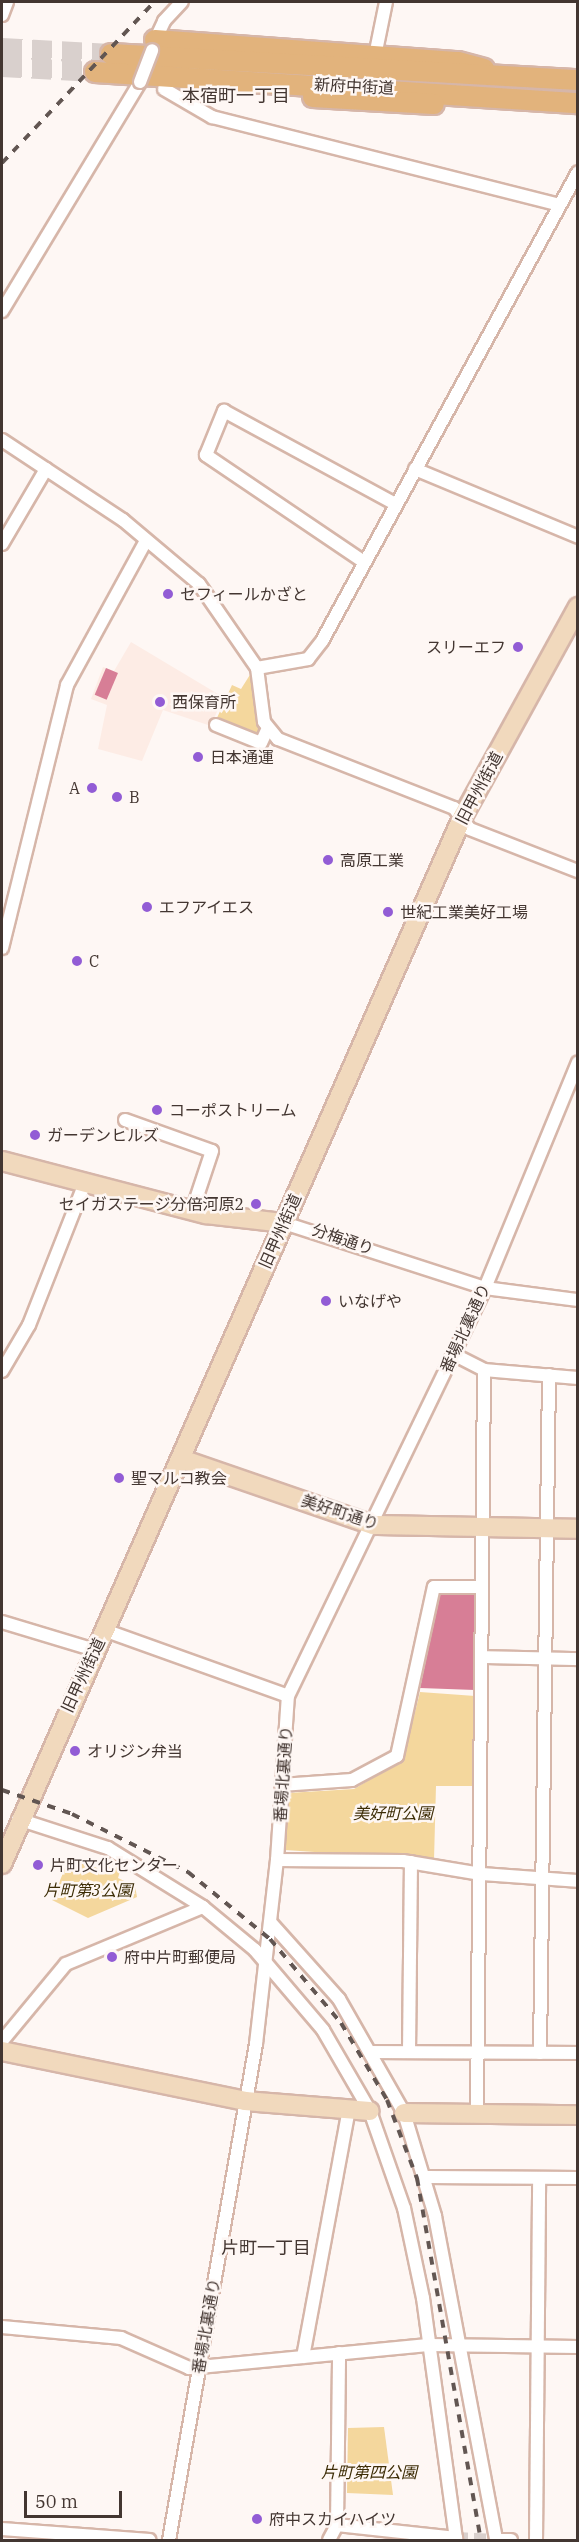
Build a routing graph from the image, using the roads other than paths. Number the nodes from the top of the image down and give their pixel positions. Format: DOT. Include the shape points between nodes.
graph roads {
  1 [pos="7,2"];
  2 [pos="182,2"];
  3 [pos="386,2"];
  4 [pos="2,15"];
  5 [pos="153,45"];
  6 [pos="111,54"];
  7 [pos="375,56"];
  8 [pos="95,72"];
  9 [pos="509,76"];
  10 [pos="578,80"];
  11 [pos="139,85"];
  12 [pos="164,89"];
  13 [pos="571,103"];
  14 [pos="578,172"];
  15 [pos="559,205"];
  16 [pos="2,311"];
  17 [pos="2,440"];
  18 [pos="46,469"];
  19 [pos="415,469"];
  20 [pos="395,504"];
  21 [pos="578,537"];
  22 [pos="146,541"];
  23 [pos="2,544"];
  24 [pos="364,562"];
  25 [pos="578,608"];
  26 [pos="257,668"];
  27 [pos="216,725"];
  28 [pos="267,729"];
  29 [pos="462,818"];
  30 [pos="578,871"];
  31 [pos="2,948"];
  32 [pos="578,1062"];
  33 [pos="125,1120"];
  34 [pos="2,1161"];
  35 [pos="85,1183"];
  36 [pos="192,1211"];
  37 [pos="284,1223"];
  38 [pos="485,1288"];
  39 [pos="578,1300"];
  40 [pos="453,1354"];
  41 [pos="484,1370"];
  42 [pos="2,1371"];
  43 [pos="549,1375"];
  44 [pos="578,1378"];
  45 [pos="181,1459"];
  46 [pos="373,1525"];
  47 [pos="483,1528"];
  48 [pos="547,1529"];
  49 [pos="578,1529"];
  50 [pos="482,1587"];
  51 [pos="2,1622"];
  52 [pos="104,1630"];
  53 [pos="95,1650"];
  54 [pos="481,1657"];
  55 [pos="545,1659"];
  56 [pos="578,1659"];
  57 [pos="288,1696"];
  58 [pos="281,1785"];
  59 [pos="18,1819"];
  60 [pos="5,1844"];
  61 [pos="277,1860"];
  62 [pos="411,1862"];
  63 [pos="2,1864"];
  64 [pos="481,1874"];
  65 [pos="543,1879"];
  66 [pos="578,1881"];
  67 [pos="203,1907"];
  68 [pos="272,1923"];
  69 [pos="266,1961"];
  70 [pos="2,2041"];
  71 [pos="2,2051"];
  72 [pos="373,2052"];
  73 [pos="409,2052"];
  74 [pos="477,2052"];
  75 [pos="540,2053"];
  76 [pos="578,2053"];
  77 [pos="245,2101"];
  78 [pos="349,2110"];
  79 [pos="370,2111"];
  80 [pos="404,2114"];
  81 [pos="477,2114"];
  82 [pos="578,2115"];
  83 [pos="427,2177"];
  84 [pos="539,2178"];
  85 [pos="578,2178"];
  86 [pos="2,2327"];
  87 [pos="428,2345"];
  88 [pos="457,2345"];
  89 [pos="538,2347"];
  90 [pos="578,2347"];
  91 [pos="339,2353"];
  92 [pos="303,2357"];
  93 [pos="198,2367"];
  94 [pos="337,2525"];
  95 [pos="3,2533"];
  96 [pos="456,2539"];
  97 [pos="496,2540"];
  98 [pos="150,2541"];
  99 [pos="169,2541"];
  100 [pos="329,2541"];
  101 [pos="511,2541"];
  102 [pos="536,2541"];
  1 -- 4 [label="street"];
  2 -- 5 [label="street"];
  3 -- 7 [label="street"];
  5 -- 7 [label="main road"];
  5 -- 11 [label="street, bridge"];
  6 -- 9 [label="main road, 新府中街道"];
  7 -- 9 [label="main road" via="458,62"];
  8 -- 13 [label="main road, 新府中街道"];
  9 -- 10 [label="main road, 新府中街道"];
  11 -- 12 [label="main road"];
  11 -- 16 [label="street"];
  12 -- 13 [label="main road" via="483,107"];
  12 -- 15 [label="street" via="212,117"];
  14 -- 15 [label="street"];
  15 -- 19 [label="street"];
  17 -- 18 [label="street"];
  18 -- 22 [label="street"];
  18 -- 23 [label="street"];
  19 -- 20 [label="street"];
  19 -- 21 [label="street"];
  20 -- 24 [label="street"];
  20 -- 24 [label="street" via="224,411 206,455"];
  22 -- 26 [label="street" via="199,584"];
  22 -- 31 [label="street" via="67,686"];
  24 -- 26 [label="street" via="308,659"];
  25 -- 29 [label="main road, 旧甲州街道"];
  26 -- 28 [label="street"];
  27 -- 28 [label="street" via="261,743"];
  28 -- 29 [label="street" via="278,739 454,808"];
  29 -- 30 [label="street" via="470,829"];
  29 -- 37 [label="main road, 旧甲州街道"];
  32 -- 38 [label="street, 番場北裏通り"];
  33 -- 36 [label="street" via="212,1151"];
  34 -- 35 [label="main road, 分梅通り"];
  35 -- 36 [label="main road, 分梅通り"];
  35 -- 42 [label="street" via="29,1325"];
  36 -- 37 [label="main road, 分梅通り"];
  37 -- 38 [label="street, 分梅通り"];
  37 -- 45 [label="main road, 旧甲州街道"];
  38 -- 39 [label="street, 分梅通り"];
  38 -- 40 [label="street, 番場北裏通り"];
  40 -- 41 [label="street"];
  40 -- 46 [label="street, 番場北裏通り"];
  41 -- 43 [label="street"];
  41 -- 47 [label="street"];
  43 -- 44 [label="street"];
  43 -- 48 [label="street"];
  45 -- 46 [label="main road, 美好町通り"];
  45 -- 52 [label="main road, 旧甲州街道"];
  46 -- 47 [label="main road, 美好町通り"];
  46 -- 57 [label="street, 番場北裏通り"];
  47 -- 48 [label="main road, 美好町通り"];
  47 -- 50 [label="street"];
  48 -- 49 [label="main road, 美好町通り"];
  48 -- 55 [label="street"];
  50 -- 54 [label="street"];
  50 -- 58 [label="street" via="435,1587 397,1756 352,1780"];
  51 -- 53 [label="street"];
  52 -- 53 [label="main road, 旧甲州街道"];
  52 -- 57 [label="street"];
  53 -- 59 [label="main road, 旧甲州街道"];
  54 -- 55 [label="street"];
  54 -- 64 [label="street"];
  55 -- 56 [label="street"];
  55 -- 65 [label="street"];
  57 -- 58 [label="street, 番場北裏通り"];
  58 -- 61 [label="street, 番場北裏通り"];
  59 -- 60 [label="main road, 旧甲州街道"];
  59 -- 67 [label="street" via="108,1848"];
  60 -- 63 [label="main road, 旧甲州街道"];
  61 -- 62 [label="street"];
  61 -- 68 [label="street, 番場北裏通り"];
  62 -- 64 [label="street"];
  62 -- 73 [label="street"];
  64 -- 65 [label="street"];
  64 -- 74 [label="street"];
  65 -- 66 [label="street"];
  65 -- 75 [label="street"];
  67 -- 69 [label="street"];
  67 -- 70 [label="street" via="66,1964"];
  68 -- 69 [label="street, 番場北裏通り"];
  68 -- 72 [label="street" via="332,1991"];
  69 -- 77 [label="street, 番場北裏通り"];
  69 -- 79 [label="street" via="323,2030"];
  71 -- 77 [label="main road"];
  72 -- 73 [label="street"];
  72 -- 80 [label="street"];
  73 -- 74 [label="street"];
  74 -- 75 [label="street"];
  74 -- 81 [label="street"];
  75 -- 76 [label="street"];
  77 -- 78 [label="main road"];
  77 -- 93 [label="street, 番場北裏通り"];
  78 -- 79 [label="main road"];
  78 -- 92 [label="street"];
  79 -- 87 [label="street" via="407,2222"];
  80 -- 81 [label="main road"];
  80 -- 83 [label="street"];
  81 -- 82 [label="main road"];
  83 -- 84 [label="street"];
  83 -- 88 [label="street"];
  84 -- 85 [label="street"];
  84 -- 89 [label="street"];
  86 -- 93 [label="street" via="121,2338"];
  87 -- 88 [label="street"];
  87 -- 91 [label="street"];
  87 -- 96 [label="street"];
  88 -- 89 [label="street"];
  88 -- 97 [label="street"];
  89 -- 90 [label="street"];
  89 -- 102 [label="street"];
  91 -- 92 [label="street"];
  91 -- 94 [label="street"];
  92 -- 93 [label="street"];
  93 -- 99 [label="street, 番場北裏通り"];
  94 -- 96 [label="street"];
  94 -- 100 [label="street"];
  95 -- 98 [label="street"];
  97 -- 101 [label="street"];
}
